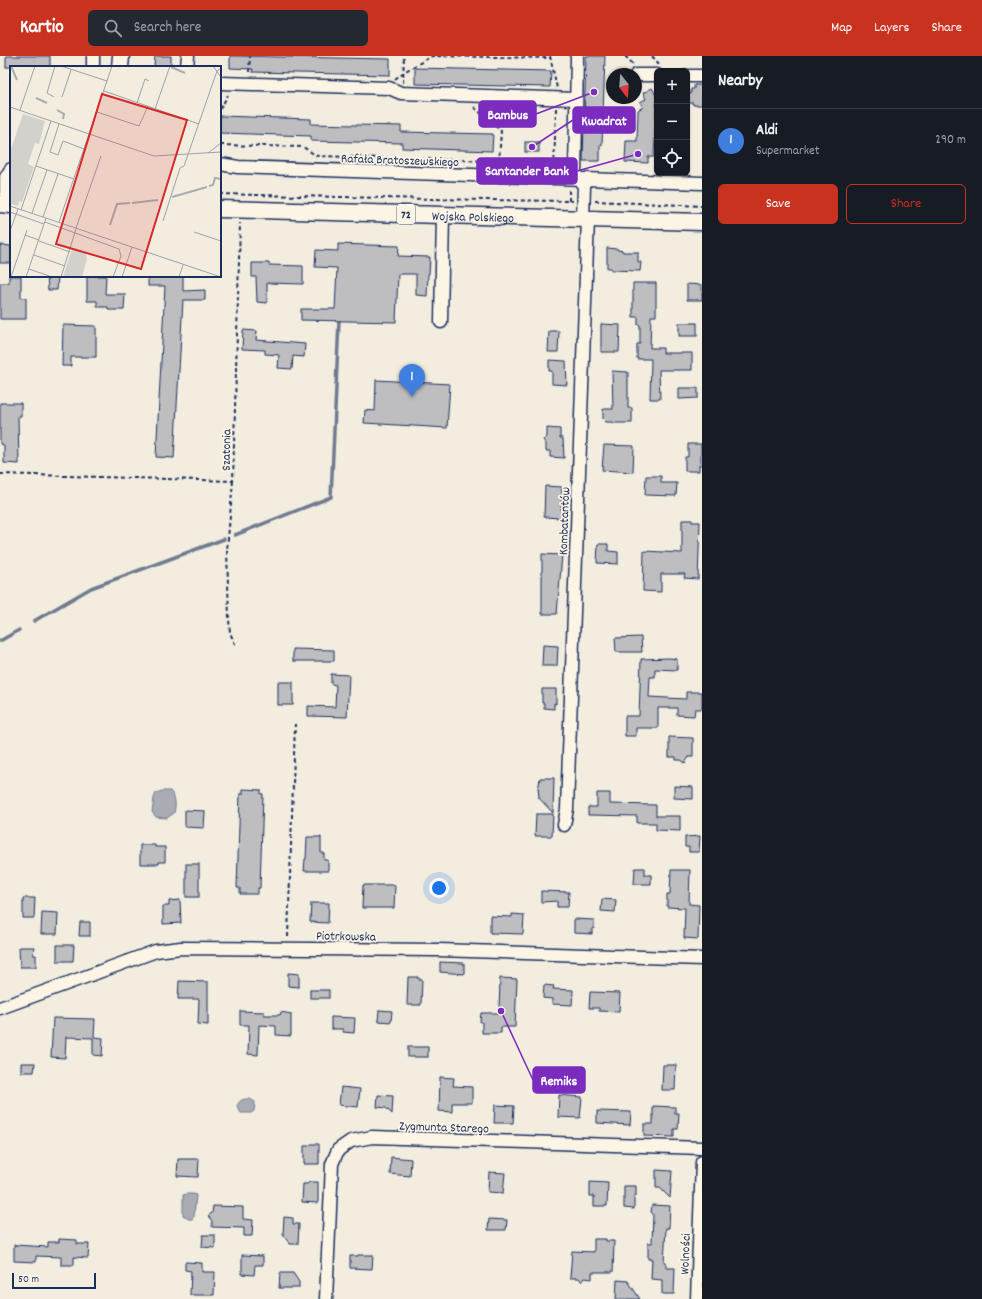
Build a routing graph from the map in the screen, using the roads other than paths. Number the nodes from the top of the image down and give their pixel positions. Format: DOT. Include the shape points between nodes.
graph roads {
  1 [pos="121,56"];
  2 [pos="578,56"];
  3 [pos="120,66"];
  4 [pos="642,75"];
  5 [pos="654,75"];
  6 [pos="690,76"];
  7 [pos="702,76"];
  8 [pos="221,82"];
  9 [pos="576,99"];
  10 [pos="221,164"];
  11 [pos="10,171"];
  12 [pos="574,180"];
  13 [pos="702,183"];
  14 [pos="6,205"];
  15 [pos="221,209"];
  16 [pos="443,215"];
  17 [pos="586,219"];
  18 [pos="702,222"];
  19 [pos="441,322"];
  20 [pos="564,824"];
  21 [pos="702,959"];
  22 [pos="0,1008"];
  23 [pos="702,1148"];
  24 [pos="702,1162"];
  25 [pos="326,1299"];
  26 [pos="697,1299"];
  1 -- 3 [label="main road"];
  2 -- 9 [label="street, Kombatantów"];
  4 -- 5 [label="street"];
  6 -- 7 [label="street"];
  8 -- 9 [label="street" via="389,88 401,93"];
  9 -- 12 [label="street, Kombatantów"];
  10 -- 12 [label="street, Rafała Bratoszewskiego" via="238,167"];
  11 -- 14 [label="street" via="6,177"];
  12 -- 13 [label="street, Rafała Bratoszewskiego"];
  12 -- 17 [label="street, Kombatantów" via="584,186"];
  15 -- 16 [label="main road, Wojska Polskiego / 72"];
  16 -- 17 [label="main road, Wojska Polskiego / 72"];
  16 -- 19 [label="street"];
  17 -- 18 [label="main road, Wojska Polskiego / 72"];
  17 -- 20 [label="street, Kombatantów" via="567,809"];
  21 -- 22 [label="street, Piotrkowska" via="475,950 167,949"];
  23 -- 25 [label="street, Zygmunta Starego" via="372,1137 351,1141 338,1150 332,1164"];
  24 -- 26 [label="street, Wolności"];
}
